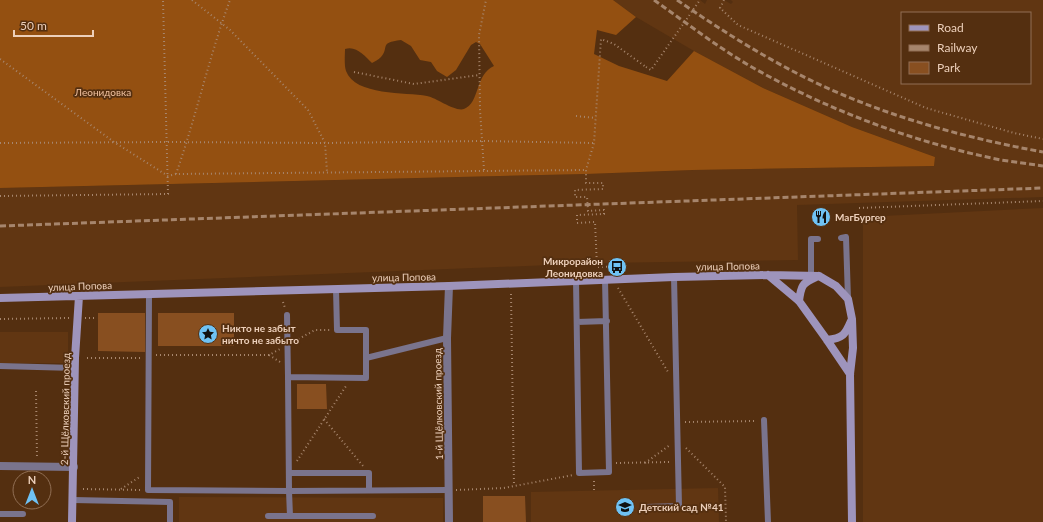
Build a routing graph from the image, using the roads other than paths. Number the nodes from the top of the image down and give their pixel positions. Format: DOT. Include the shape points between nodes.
graph roads {
  1 [pos="841,238"];
  2 [pos="818,239"];
  3 [pos="768,275"];
  4 [pos="815,276"];
  5 [pos="674,277"];
  6 [pos="605,279"];
  7 [pos="576,280"];
  8 [pos="449,286"];
  9 [pos="336,289"];
  10 [pos="149,294"];
  11 [pos="79,296"];
  12 [pos="0,298"];
  13 [pos="848,299"];
  14 [pos="799,301"];
  15 [pos="287,315"];
  16 [pos="852,319"];
  17 [pos="606,321"];
  18 [pos="577,322"];
  19 [pos="447,338"];
  20 [pos="827,340"];
  21 [pos="366,358"];
  22 [pos="0,366"];
  23 [pos="75,368"];
  24 [pos="850,374"];
  25 [pos="288,377"];
  26 [pos="764,420"];
  27 [pos="0,466"];
  28 [pos="74,467"];
  29 [pos="289,473"];
  30 [pos="369,490"];
  31 [pos="449,490"];
  32 [pos="289,491"];
  33 [pos="73,500"];
  34 [pos="646,507"];
  35 [pos="0,514"];
  36 [pos="23,514"];
  37 [pos="268,516"];
  38 [pos="290,516"];
  39 [pos="373,516"];
  40 [pos="72,522"];
  41 [pos="170,522"];
  42 [pos="449,522"];
  43 [pos="768,522"];
  44 [pos="852,522"];
  1 -- 13 [label="lane" via="846,237"];
  2 -- 4 [label="lane" via="811,239"];
  3 -- 4 [label="street"];
  3 -- 5 [label="street, улица Попова"];
  3 -- 14 [label="street, улица Попова"];
  4 -- 13 [label="street" via="836,286"];
  4 -- 14 [label="street" via="800,288"];
  5 -- 6 [label="street, улица Попова"];
  5 -- 34 [label="lane" via="679,506"];
  6 -- 7 [label="street, улица Попова"];
  6 -- 17 [label="lane"];
  7 -- 8 [label="street, улица Попова"];
  7 -- 18 [label="lane"];
  8 -- 9 [label="street, улица Попова"];
  8 -- 19 [label="street, 1-й Щёлковский проезд"];
  9 -- 10 [label="street, улица Попова"];
  9 -- 21 [label="lane" via="337,330 366,330"];
  10 -- 11 [label="street, улица Попова"];
  10 -- 32 [label="lane" via="148,490"];
  11 -- 12 [label="street, улица Попова"];
  11 -- 23 [label="street, 2-й Щёлковский проезд"];
  13 -- 16 [label="street"];
  14 -- 20 [label="street, улица Попова"];
  15 -- 25 [label="lane"];
  16 -- 20 [label="street" via="846,333"];
  16 -- 24 [label="street" via="853,348"];
  17 -- 18 [label="lane"];
  17 -- 18 [label="lane" via="609,472 579,474"];
  19 -- 21 [label="lane"];
  19 -- 31 [label="street, 1-й Щёлковский проезд"];
  20 -- 24 [label="street, улица Попова"];
  21 -- 25 [label="lane" via="366,378"];
  22 -- 23 [label="lane"];
  23 -- 28 [label="street, 2-й Щёлковский проезд"];
  24 -- 44 [label="street"];
  25 -- 29 [label="lane"];
  26 -- 43 [label="lane"];
  27 -- 28 [label="street"];
  28 -- 33 [label="street, 2-й Щёлковский проезд"];
  29 -- 30 [label="lane" via="368,473"];
  29 -- 32 [label="lane"];
  30 -- 31 [label="lane"];
  30 -- 32 [label="lane"];
  31 -- 42 [label="street, 1-й Щёлковский проезд"];
  32 -- 38 [label="lane"];
  33 -- 40 [label="street, 2-й Щёлковский проезд"];
  33 -- 41 [label="lane" via="170,502"];
  35 -- 36 [label="lane"];
  37 -- 38 [label="lane"];
  38 -- 39 [label="lane"];
}
